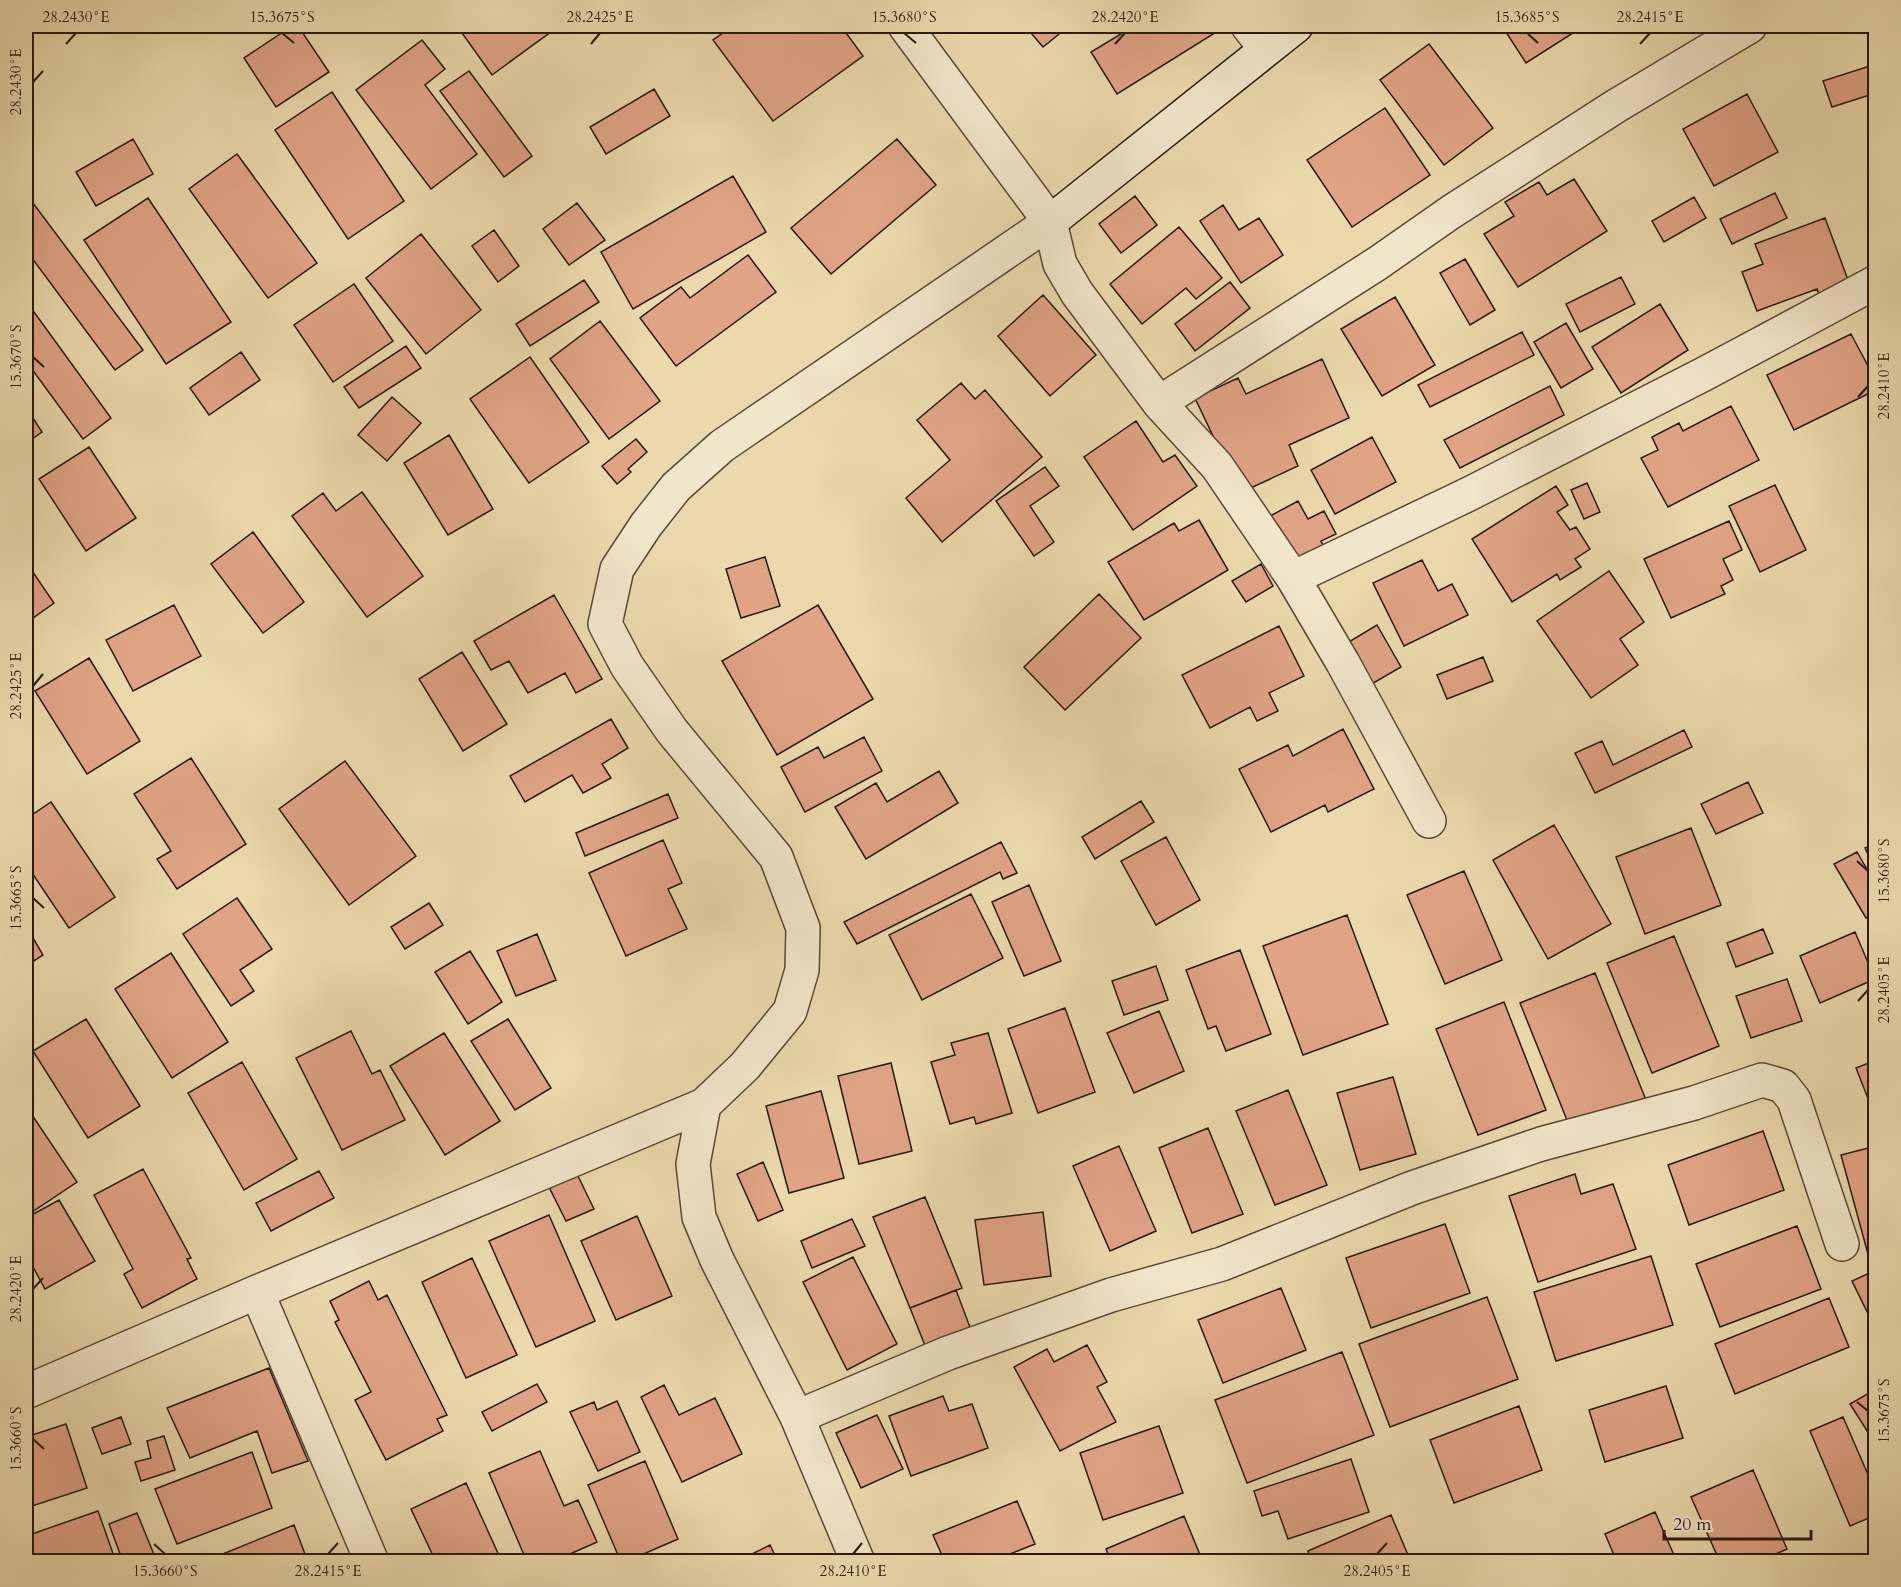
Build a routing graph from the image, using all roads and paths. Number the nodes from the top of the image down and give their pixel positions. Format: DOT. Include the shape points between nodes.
graph roads {
  1 [pos="905,26"];
  2 [pos="1296,26"];
  3 [pos="1750,26"];
  4 [pos="1257,37"];
  5 [pos="1050,222"];
  6 [pos="1875,282"];
  7 [pos="1160,403"];
  8 [pos="1293,578"];
  9 [pos="1429,821"];
  10 [pos="704,1105"];
  11 [pos="1842,1244"];
  12 [pos="257,1292"];
  13 [pos="26,1392"];
  14 [pos="797,1417"];
  15 [pos="372,1562"];
  16 [pos="858,1562"];
  1 -- 5 [label="street"];
  2 -- 4 [label="street"];
  3 -- 7 [label="street" via="1616,106"];
  4 -- 5 [label="street"];
  5 -- 7 [label="street" via="1060,264 1077,294"];
  5 -- 10 [label="street" via="722,446 676,487 617,569 605,624 627,666 672,731 776,857 803,928 802,970 790,1011 746,1066"];
  6 -- 8 [label="street" via="1704,374"];
  7 -- 8 [label="street" via="1217,466"];
  8 -- 9 [label="street"];
  10 -- 12 [label="street"];
  10 -- 14 [label="street" via="693,1164 699,1218"];
  11 -- 14 [label="street" via="1794,1100 1783,1086 1762,1080 1541,1144 1423,1184 1222,1264 1111,1295 948,1353"];
  12 -- 13 [label="street"];
  12 -- 15 [label="street"];
  14 -- 16 [label="street"];
}
